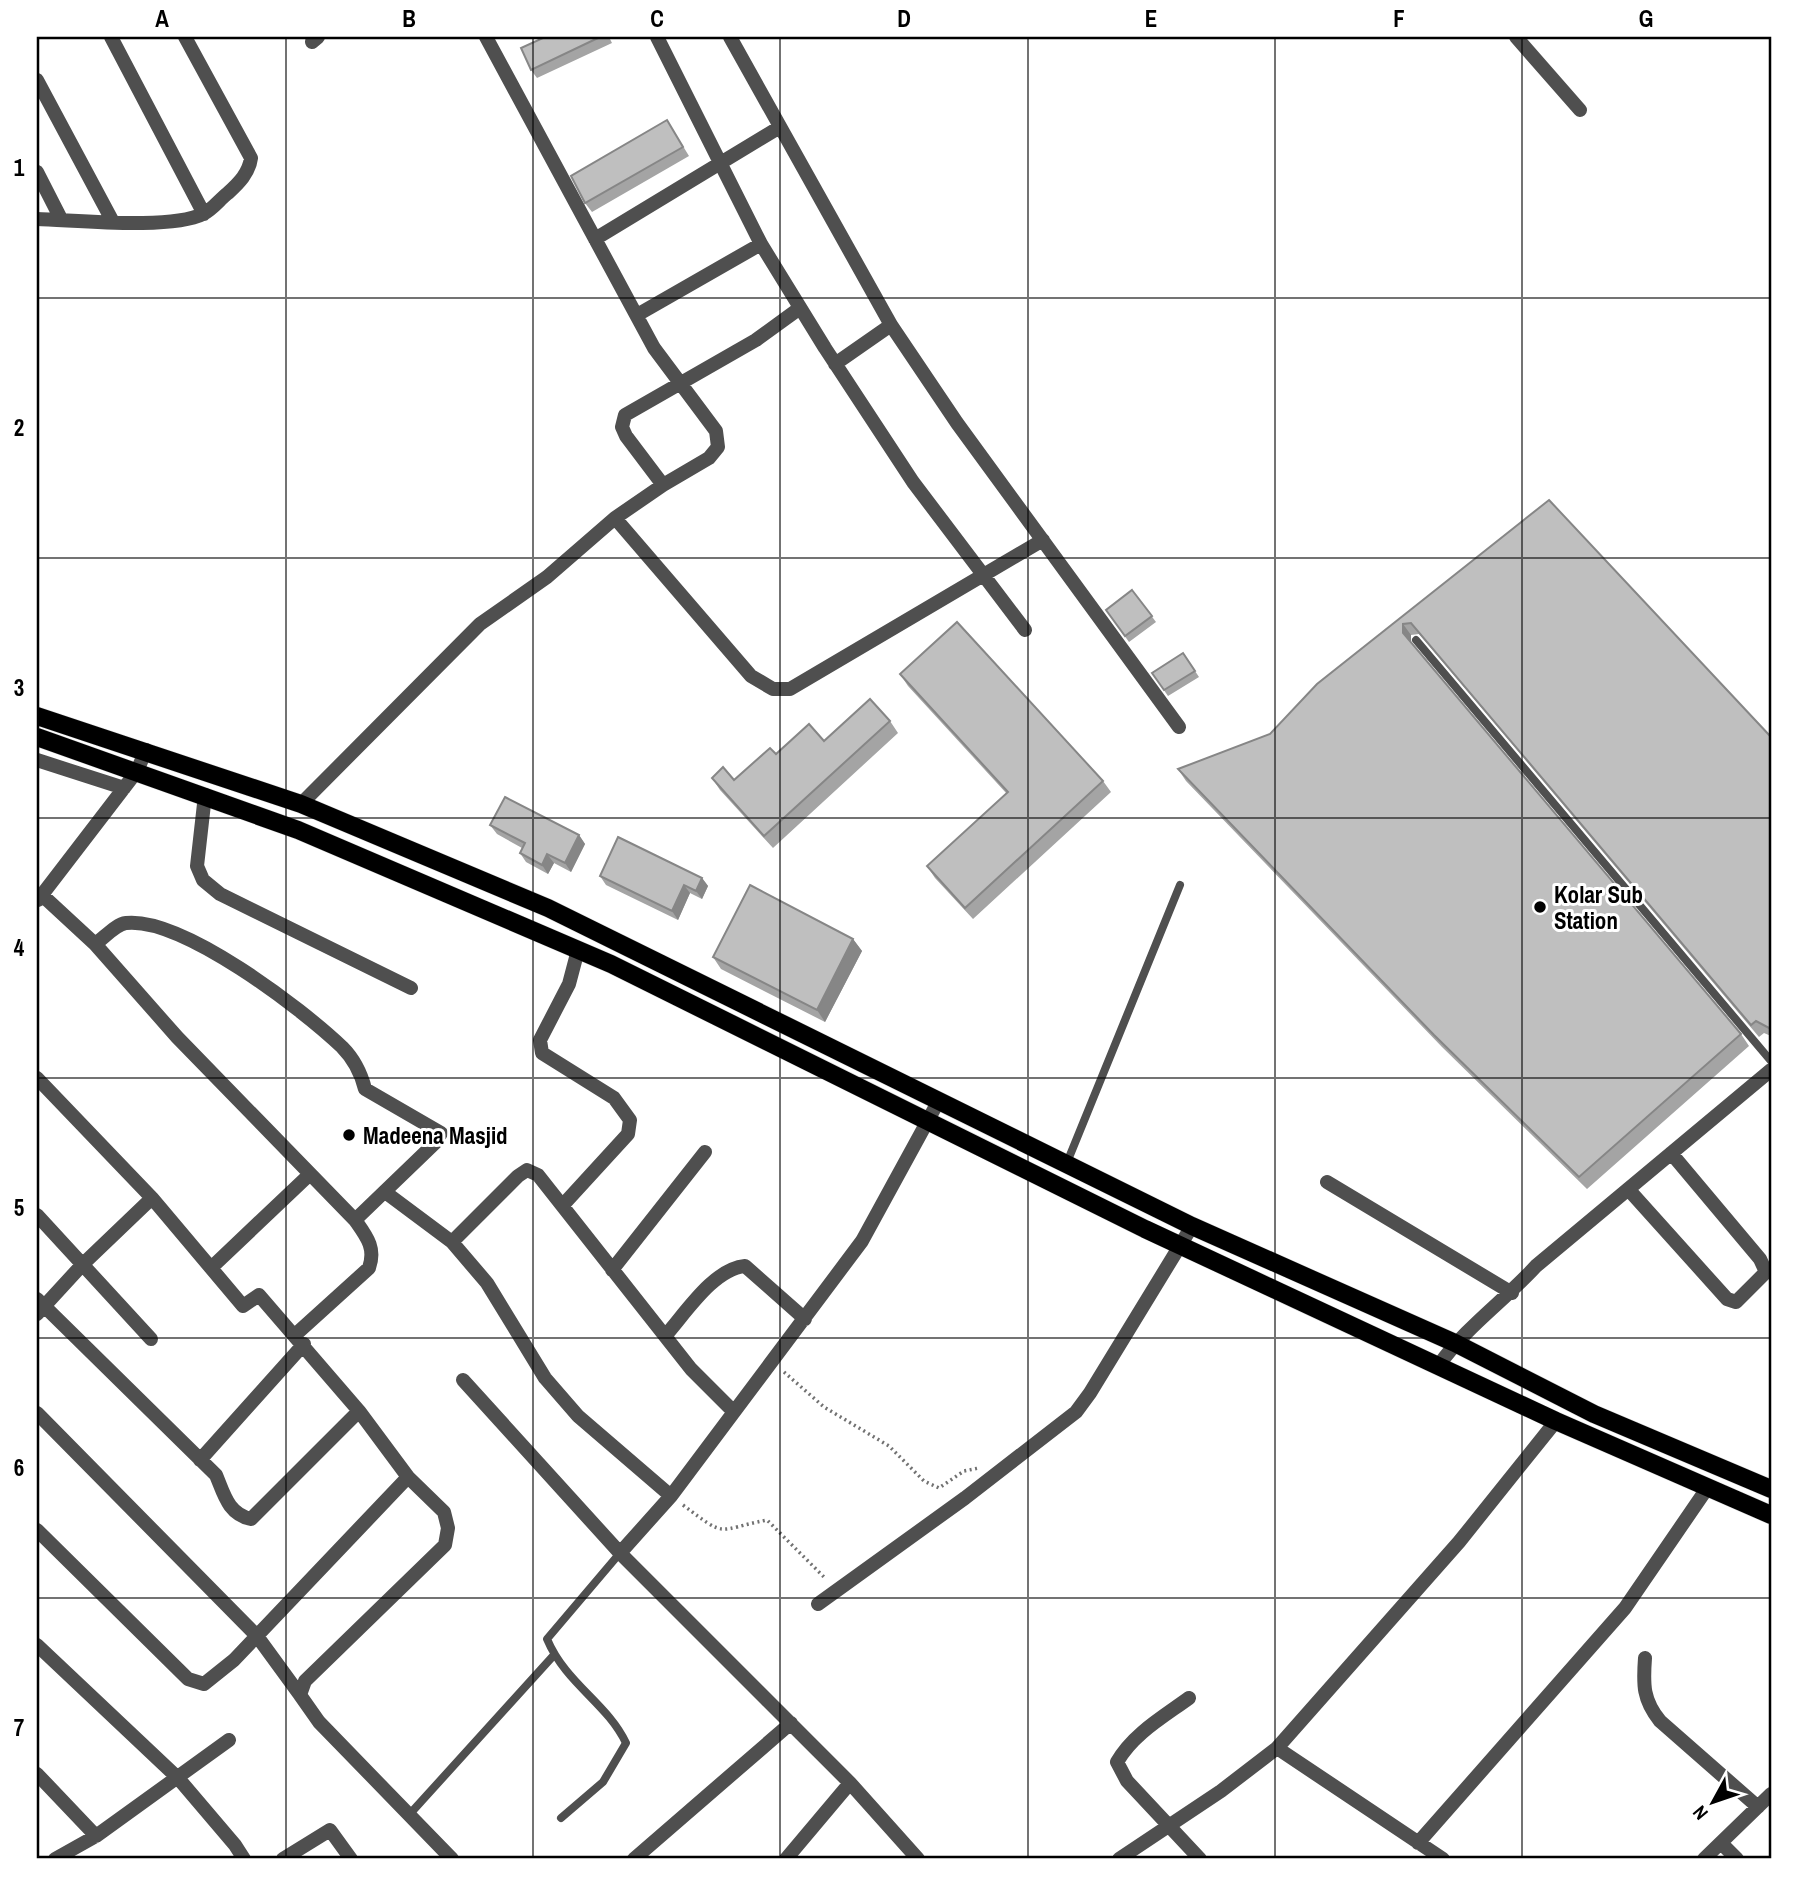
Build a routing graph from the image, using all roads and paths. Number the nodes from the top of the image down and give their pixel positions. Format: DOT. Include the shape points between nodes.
graph roads {
  1 [pos="111,37"];
  2 [pos="185,37"];
  3 [pos="486,37"];
  4 [pos="657,37"];
  5 [pos="730,37"];
  6 [pos="1516,37"];
  7 [pos="37,80"];
  8 [pos="1580,110"];
  9 [pos="780,127"];
  10 [pos="721,162"];
  11 [pos="37,172"];
  12 [pos="204,214"];
  13 [pos="37,219"];
  14 [pos="61,219"];
  15 [pos="113,222"];
  16 [pos="595,239"];
  17 [pos="761,244"];
  18 [pos="800,308"];
  19 [pos="637,315"];
  20 [pos="891,325"];
  21 [pos="835,364"];
  22 [pos="680,384"];
  23 [pos="663,485"];
  24 [pos="615,518"];
  25 [pos="1043,540"];
  26 [pos="984,576"];
  27 [pos="1025,630"];
  28 [pos="1416,640"];
  29 [pos="37,716"];
  30 [pos="1179,727"];
  31 [pos="37,737"];
  32 [pos="146,750"];
  33 [pos="37,760"];
  34 [pos="137,771"];
  35 [pos="124,788"];
  36 [pos="205,795"];
  37 [pos="301,804"];
  38 [pos="1180,885"];
  39 [pos="39,898"];
  40 [pos="95,944"];
  41 [pos="578,950"];
  42 [pos="411,988"];
  43 [pos="1771,1061"];
  44 [pos="1771,1070"];
  45 [pos="37,1078"];
  46 [pos="937,1102"];
  47 [pos="925,1122"];
  48 [pos="705,1152"];
  49 [pos="1671,1153"];
  50 [pos="1066,1165"];
  51 [pos="309,1175"];
  52 [pos="1327,1182"];
  53 [pos="1629,1190"];
  54 [pos="385,1192"];
  55 [pos="152,1198"];
  56 [pos="563,1205"];
  57 [pos="37,1215"];
  58 [pos="355,1220"];
  59 [pos="1192,1226"];
  60 [pos="452,1242"];
  61 [pos="1183,1245"];
  62 [pos="82,1265"];
  63 [pos="212,1267"];
  64 [pos="612,1270"];
  65 [pos="1512,1293"];
  66 [pos="39,1306"];
  67 [pos="805,1319"];
  68 [pos="665,1336"];
  69 [pos="151,1339"];
  70 [pos="299,1340"];
  71 [pos="1455,1343"];
  72 [pos="772,1362"];
  73 [pos="1439,1365"];
  74 [pos="463,1380"];
  75 [pos="359,1411"];
  76 [pos="734,1412"];
  77 [pos="37,1413"];
  78 [pos="1556,1421"];
  79 [pos="200,1460"];
  80 [pos="408,1477"];
  81 [pos="992,1477"];
  82 [pos="1709,1487"];
  83 [pos="1771,1489"];
  84 [pos="671,1496"];
  85 [pos="1771,1515"];
  86 [pos="37,1530"];
  87 [pos="620,1553"];
  88 [pos="838,1590"];
  89 [pos="818,1604"];
  90 [pos="257,1636"];
  91 [pos="37,1645"];
  92 [pos="554,1655"];
  93 [pos="1645,1658"];
  94 [pos="300,1695"];
  95 [pos="1189,1698"];
  96 [pos="791,1723"];
  97 [pos="229,1740"];
  98 [pos="1277,1748"];
  99 [pos="37,1774"];
  100 [pos="178,1778"];
  101 [pos="850,1783"];
  102 [pos="1771,1794"];
  103 [pos="1758,1807"];
  104 [pos="408,1816"];
  105 [pos="561,1818"];
  106 [pos="1169,1826"];
  107 [pos="96,1836"];
  108 [pos="1418,1843"];
  109 [pos="1721,1843"];
  110 [pos="55,1859"];
  111 [pos="244,1859"];
  112 [pos="283,1859"];
  113 [pos="351,1859"];
  114 [pos="452,1859"];
  115 [pos="634,1859"];
  116 [pos="786,1859"];
  117 [pos="918,1859"];
  118 [pos="1119,1859"];
  119 [pos="1200,1859"];
  120 [pos="1443,1859"];
  121 [pos="1704,1859"];
  122 [pos="1737,1859"];
  1 -- 12 [label="street"];
  2 -- 12 [label="street" via="251,158 250,168 235,186"];
  3 -- 16 [label="street"];
  4 -- 10 [label="street"];
  5 -- 9 [label="street"];
  6 -- 8 [label="street"];
  7 -- 15 [label="street"];
  9 -- 10 [label="street"];
  9 -- 20 [label="street"];
  10 -- 16 [label="street"];
  10 -- 17 [label="street"];
  11 -- 14 [label="street"];
  12 -- 15 [label="street"];
  13 -- 14 [label="street"];
  14 -- 15 [label="street"];
  16 -- 19 [label="street"];
  17 -- 18 [label="street"];
  17 -- 19 [label="street"];
  18 -- 21 [label="street"];
  18 -- 22 [label="street"];
  19 -- 22 [label="street"];
  20 -- 21 [label="street"];
  20 -- 25 [label="street"];
  21 -- 26 [label="street" via="913,482"];
  22 -- 23 [label="street" via="716,431 718,447 709,458"];
  22 -- 23 [label="street" via="625,415 622,427"];
  23 -- 24 [label="street"];
  24 -- 26 [label="street" via="751,676 773,689 790,689"];
  24 -- 37 [label="street" via="547,577 480,624"];
  25 -- 26 [label="street"];
  25 -- 30 [label="street"];
  26 -- 27 [label="street"];
  28 -- 43 [label="lane"];
  29 -- 32 [label="main road"];
  31 -- 34 [label="main road"];
  32 -- 34 [label="street"];
  32 -- 37 [label="main road"];
  33 -- 35 [label="street"];
  34 -- 35 [label="street"];
  34 -- 36 [label="main road"];
  35 -- 39 [label="street"];
  36 -- 41 [label="main road"];
  36 -- 42 [label="street" via="198,866 203,880 220,894"];
  37 -- 46 [label="main road" via="548,908"];
  38 -- 50 [label="lane"];
  39 -- 40 [label="street"];
  40 -- 51 [label="street"];
  40 -- 54 [label="street" via="122,923 146,923 215,952 343,1048 360,1071 365,1089 440,1133"];
  41 -- 47 [label="main road"];
  41 -- 56 [label="street" via="569,984 540,1040 542,1053 614,1098 630,1120 628,1134"];
  44 -- 49 [label="street"];
  45 -- 55 [label="street"];
  46 -- 47 [label="street"];
  46 -- 50 [label="main road"];
  47 -- 61 [label="main road"];
  47 -- 67 [label="street" via="862,1241"];
  48 -- 64 [label="street"];
  49 -- 53 [label="street"];
  49 -- 53 [label="street" via="1766,1272 1736,1302 1727,1299"];
  50 -- 59 [label="main road"];
  51 -- 58 [label="street"];
  51 -- 63 [label="street"];
  52 -- 65 [label="street"];
  53 -- 65 [label="street" via="1536,1266"];
  54 -- 58 [label="street"];
  54 -- 60 [label="street"];
  55 -- 62 [label="street"];
  55 -- 63 [label="street"];
  56 -- 60 [label="street" via="538,1175 527,1170"];
  56 -- 64 [label="street"];
  57 -- 62 [label="street"];
  58 -- 70 [label="street" via="370,1241 374,1255 369,1268"];
  59 -- 61 [label="street"];
  59 -- 71 [label="main road"];
  60 -- 84 [label="street" via="487,1283 545,1378 578,1416"];
  61 -- 73 [label="main road"];
  61 -- 81 [label="street" via="1076,1412"];
  62 -- 66 [label="street"];
  62 -- 69 [label="street"];
  63 -- 70 [label="street" via="243,1306 259,1295"];
  64 -- 68 [label="street"];
  65 -- 71 [label="street"];
  66 -- 79 [label="street"];
  67 -- 68 [label="street" via="745,1266 736,1267 717,1278"];
  67 -- 72 [label="street"];
  68 -- 76 [label="street"];
  70 -- 75 [label="street"];
  70 -- 79 [label="street"];
  71 -- 73 [label="street"];
  71 -- 83 [label="main road" via="1594,1414"];
  72 -- 76 [label="street"];
  72 -- 81 [label="path" via="824,1408 889,1446 924,1481 939,1488 975,1466"];
  73 -- 78 [label="main road"];
  74 -- 87 [label="street"];
  75 -- 79 [label="street" via="251,1519 233,1512 216,1475"];
  75 -- 80 [label="street"];
  76 -- 84 [label="street"];
  77 -- 90 [label="street"];
  78 -- 82 [label="main road"];
  78 -- 98 [label="street" via="1459,1542"];
  80 -- 90 [label="street"];
  80 -- 94 [label="street" via="444,1512 448,1528 445,1545 305,1681"];
  81 -- 88 [label="street"];
  82 -- 85 [label="main road"];
  82 -- 108 [label="street" via="1625,1608"];
  84 -- 87 [label="street"];
  84 -- 88 [label="path" via="716,1530 767,1520"];
  86 -- 90 [label="street" via="188,1679 204,1684"];
  87 -- 92 [label="lane" via="547,1639"];
  87 -- 96 [label="street"];
  88 -- 89 [label="street"];
  90 -- 94 [label="street"];
  91 -- 100 [label="street"];
  92 -- 104 [label="lane"];
  92 -- 105 [label="lane" via="575,1684 618,1726 626,1743 603,1782"];
  93 -- 103 [label="street" via="1647,1705"];
  94 -- 104 [label="street" via="318,1722"];
  95 -- 106 [label="street" via="1135,1739 1117,1762 1127,1781"];
  96 -- 101 [label="street"];
  96 -- 115 [label="street"];
  97 -- 100 [label="street"];
  98 -- 106 [label="street"];
  98 -- 108 [label="street"];
  99 -- 107 [label="street"];
  100 -- 107 [label="street"];
  100 -- 111 [label="street"];
  101 -- 116 [label="street"];
  101 -- 117 [label="street"];
  102 -- 103 [label="street"];
  103 -- 109 [label="street"];
  104 -- 114 [label="street"];
  106 -- 118 [label="street"];
  106 -- 119 [label="street"];
  107 -- 110 [label="street"];
  108 -- 120 [label="street"];
  109 -- 121 [label="street"];
  109 -- 122 [label="street"];
  112 -- 113 [label="street" via="330,1830"];
}
